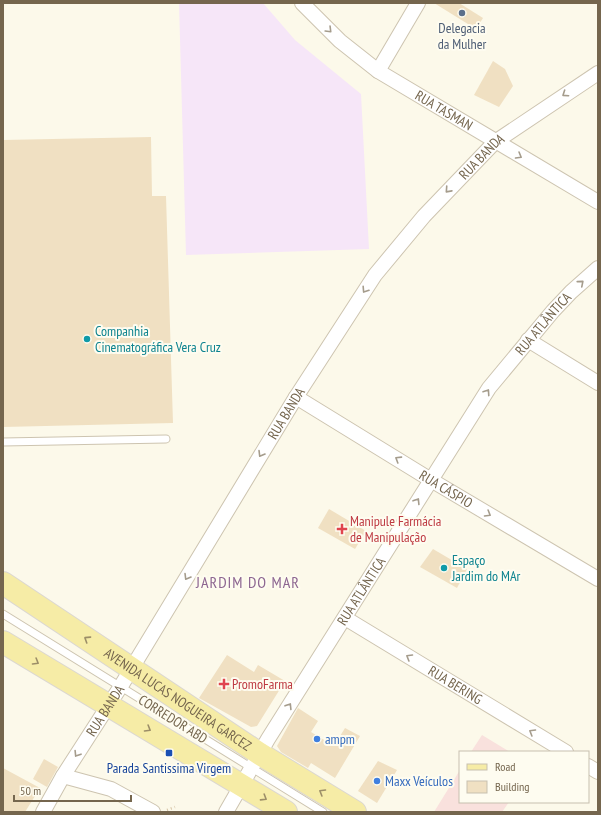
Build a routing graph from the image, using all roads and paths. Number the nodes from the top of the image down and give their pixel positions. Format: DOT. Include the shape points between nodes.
graph roads {
  1 [pos="302,3"];
  2 [pos="418,3"];
  3 [pos="378,71"];
  4 [pos="598,73"];
  5 [pos="495,142"];
  6 [pos="598,202"];
  7 [pos="598,268"];
  8 [pos="528,340"];
  9 [pos="598,383"];
  10 [pos="296,397"];
  11 [pos="166,439"];
  12 [pos="3,442"];
  13 [pos="431,480"];
  14 [pos="598,579"];
  15 [pos="3,584"];
  16 [pos="3,614"];
  17 [pos="345,618"];
  18 [pos="3,642"];
  19 [pos="126,677"];
  20 [pos="108,704"];
  21 [pos="564,751"];
  22 [pos="589,767"];
  23 [pos="251,769"];
  24 [pos="598,772"];
  25 [pos="63,776"];
  26 [pos="43,812"];
  27 [pos="152,812"];
  28 [pos="226,812"];
  29 [pos="286,812"];
  30 [pos="322,812"];
  31 [pos="355,812"];
  1 -- 3 [label="street, RUA TASMAN, one-way" via="340,41"];
  2 -- 3 [label="street"];
  3 -- 5 [label="street, RUA TASMAN"];
  4 -- 5 [label="street, RUA BANDA, one-way"];
  5 -- 6 [label="street, RUA TASMAN, one-way"];
  5 -- 10 [label="street, RUA BANDA, one-way" via="396,248 372,280"];
  8 -- 7 [label="street, RUA ATLÂNTICA, one-way" via="571,292"];
  8 -- 9 [label="street"];
  13 -- 8 [label="street, RUA ATLÂNTICA, one-way" via="490,388"];
  13 -- 10 [label="street, RUA CÁSPIO, one-way"];
  10 -- 19 [label="street, RUA BANDA, one-way"];
  11 -- 12 [label="lane"];
  13 -- 14 [label="street, RUA CÁSPIO, one-way"];
  17 -- 13 [label="street, RUA ATLÂNTICA, one-way"];
  19 -- 15 [label="main road, AVENIDA LUCAS NOGUEIRA GARCEZ, one-way"];
  16 -- 19 [label="lane"];
  21 -- 17 [label="street, RUA BERING, one-way"];
  23 -- 17 [label="street, RUA ATLÂNTICA, one-way"];
  18 -- 20 [label="main road, AVENIDA LUCAS NOGUEIRA GARCEZ, one-way"];
  19 -- 20 [label="street, RUA BANDA"];
  19 -- 23 [label="main road, AVENIDA LUCAS NOGUEIRA GARCEZ"];
  20 -- 23 [label="main road, AVENIDA LUCAS NOGUEIRA GARCEZ, one-way"];
  20 -- 25 [label="street, RUA BANDA, one-way"];
  22 -- 24 [label="street"];
  23 -- 28 [label="street, RUA ATLÂNTICA"];
  23 -- 29 [label="main road, AVENIDA LUCAS NOGUEIRA GARCEZ, one-way"];
  23 -- 30 [label="lane"];
  31 -- 23 [label="main road, AVENIDA LUCAS NOGUEIRA GARCEZ, one-way"];
  25 -- 26 [label="street, RUA BANDA"];
  25 -- 27 [label="street" via="111,789"];
}
